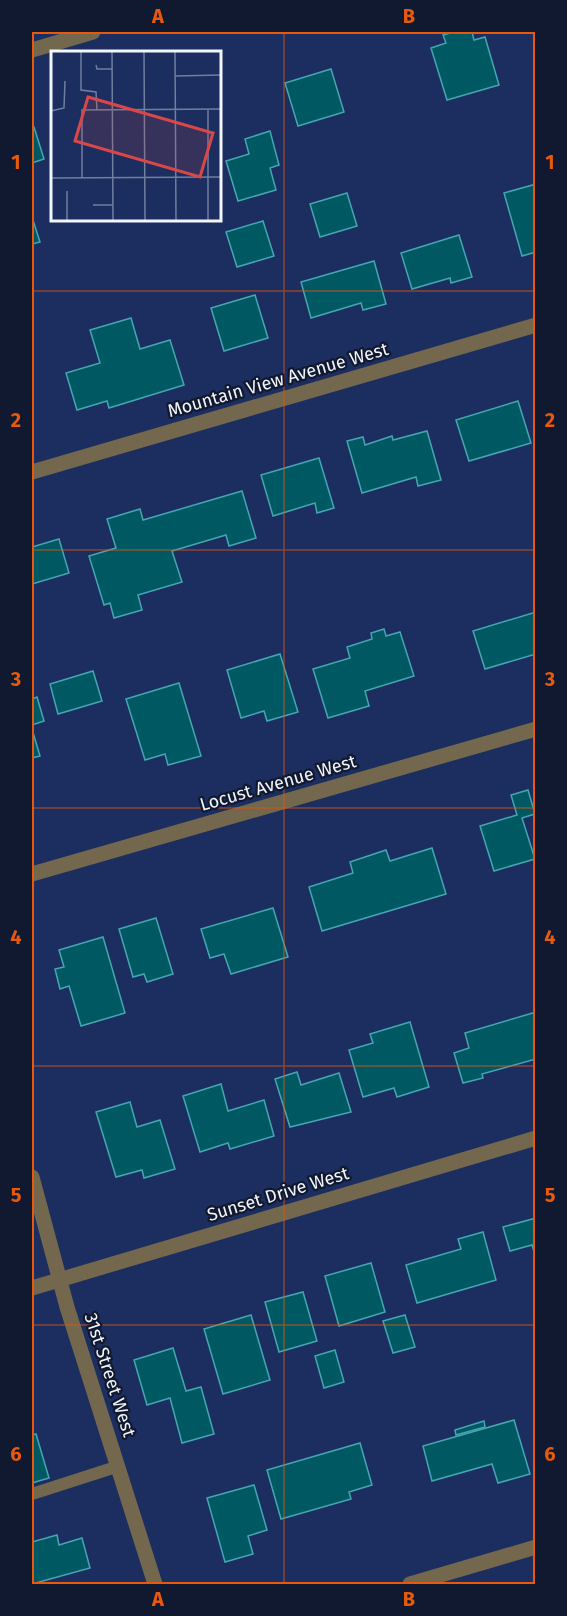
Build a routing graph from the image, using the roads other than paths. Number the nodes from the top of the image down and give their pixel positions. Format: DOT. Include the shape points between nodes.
graph roads {
  1 [pos="93,32"];
  2 [pos="32,50"];
  3 [pos="536,326"];
  4 [pos="32,472"];
  5 [pos="536,729"];
  6 [pos="32,874"];
  7 [pos="536,1138"];
  8 [pos="32,1177"];
  9 [pos="61,1280"];
  10 [pos="32,1288"];
  11 [pos="119,1466"];
  12 [pos="32,1494"];
  13 [pos="536,1547"];
  14 [pos="155,1584"];
  15 [pos="410,1584"];
  1 -- 2 [label="street"];
  3 -- 4 [label="street, Mountain View Avenue West"];
  5 -- 6 [label="street, Locust Avenue West"];
  7 -- 9 [label="street, Sunset Drive West"];
  8 -- 9 [label="street, 31st Street West"];
  9 -- 10 [label="street, Sunset Drive West"];
  9 -- 11 [label="street, 31st Street West"];
  11 -- 12 [label="lane"];
  11 -- 14 [label="street, 31st Street West"];
  13 -- 15 [label="street"];
}
